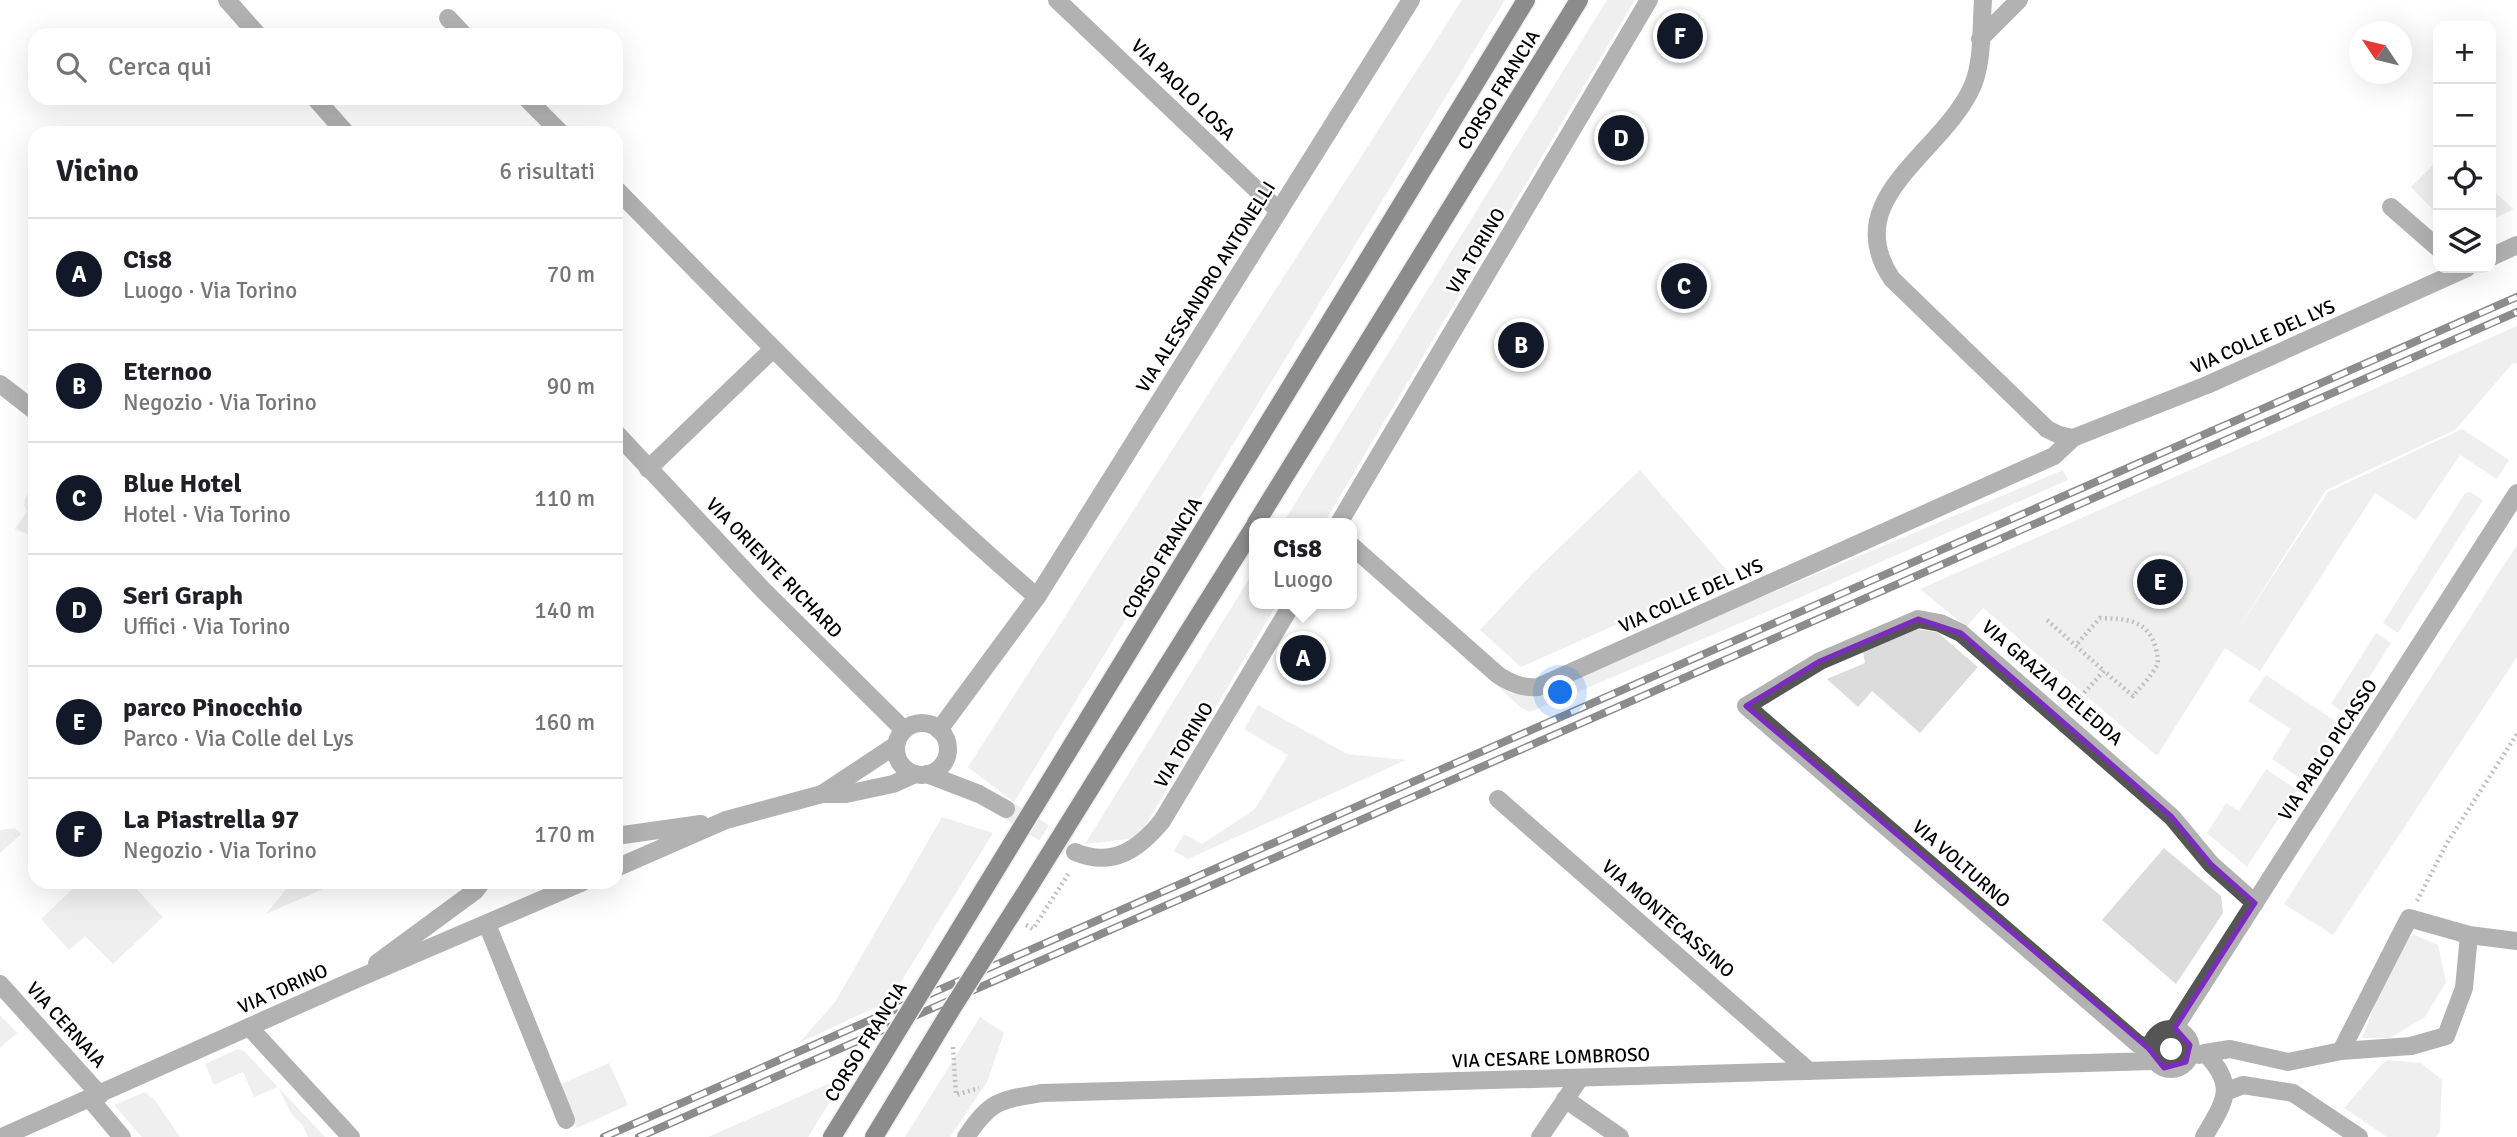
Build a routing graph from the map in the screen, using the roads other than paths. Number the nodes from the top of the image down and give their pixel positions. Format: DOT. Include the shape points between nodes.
graph roads {
  1 [pos="227,0"];
  2 [pos="1057,0"];
  3 [pos="1411,0"];
  4 [pos="1526,0"];
  5 [pos="1579,0"];
  6 [pos="1649,0"];
  7 [pos="1983,0"];
  8 [pos="2019,0"];
  9 [pos="447,18"];
  10 [pos="252,28"];
  11 [pos="457,28"];
  12 [pos="1980,39"];
  13 [pos="321,105"];
  14 [pos="533,105"];
  15 [pos="340,126"];
  16 [pos="554,126"];
  17 [pos="623,196"];
  18 [pos="2391,207"];
  19 [pos="1279,211"];
  20 [pos="2433,244"];
  21 [pos="2517,245"];
  22 [pos="2496,255"];
  23 [pos="2453,273"];
  24 [pos="773,349"];
  25 [pos="0,384"];
  26 [pos="28,406"];
  27 [pos="2073,438"];
  28 [pos="623,441"];
  29 [pos="648,468"];
  30 [pos="2517,494"];
  31 [pos="1259,518"];
  32 [pos="1342,518"];
  33 [pos="1249,535"];
  34 [pos="1357,550"];
  35 [pos="1037,597"];
  36 [pos="1289,609"];
  37 [pos="1746,706"];
  38 [pos="939,730"];
  39 [pos="900,738"];
  40 [pos="921,774"];
  41 [pos="822,793"];
  42 [pos="1498,799"];
  43 [pos="1006,809"];
  44 [pos="726,820"];
  45 [pos="623,835"];
  46 [pos="1075,852"];
  47 [pos="623,865"];
  48 [pos="477,889"];
  49 [pos="552,889"];
  50 [pos="2255,903"];
  51 [pos="487,924"];
  52 [pos="2469,935"];
  53 [pos="2517,941"];
  54 [pos="352,981"];
  55 [pos="0,984"];
  56 [pos="249,1027"];
  57 [pos="2174,1030"];
  58 [pos="2341,1051"];
  59 [pos="2153,1055"];
  60 [pos="2197,1055"];
  61 [pos="1809,1071"];
  62 [pos="1580,1078"];
  63 [pos="2225,1092"];
  64 [pos="95,1097"];
  65 [pos="1566,1099"];
  66 [pos="566,1120"];
  67 [pos="2,1137"];
  68 [pos="122,1137"];
  69 [pos="351,1137"];
  70 [pos="832,1137"];
  71 [pos="874,1137"];
  72 [pos="966,1137"];
  73 [pos="1540,1137"];
  74 [pos="1620,1137"];
  75 [pos="2204,1137"];
  76 [pos="2359,1137"];
  1 -- 10 [label="street"];
  2 -- 19 [label="street, VIA PAOLO LOSA"];
  3 -- 19 [label="street, VIA ALESSANDRO ANTONELLI"];
  4 -- 70 [label="main road, CORSO FRANCIA, bridge"];
  5 -- 31 [label="main road, CORSO FRANCIA"];
  6 -- 32 [label="street, VIA TORINO"];
  7 -- 12 [label="street"];
  8 -- 12 [label="street"];
  9 -- 11 [label="street"];
  12 -- 27 [label="street" via="1973,85 1942,132 1890,192 1875,228 1876,246 1892,279 2047,429"];
  13 -- 15 [label="street"];
  14 -- 16 [label="street"];
  17 -- 24 [label="street"];
  18 -- 20 [label="street"];
  19 -- 35 [label="street, VIA ALESSANDRO ANTONELLI"];
  21 -- 22 [label="street"];
  23 -- 27 [label="street, VIA COLLE DEL LYS" via="2207,385"];
  24 -- 29 [label="street"];
  24 -- 35 [label="street"];
  25 -- 26 [label="street"];
  27 -- 34 [label="street, VIA COLLE DEL LYS" via="2054,456 1538,687 1524,688 1498,675"];
  28 -- 29 [label="street, VIA ORIENTE RICHARD"];
  29 -- 39 [label="street, VIA ORIENTE RICHARD" via="894,719"];
  30 -- 50 [label="street, VIA PABLO PICASSO"];
  33 -- 71 [label="main road, CORSO FRANCIA, bridge"];
  35 -- 38 [label="street, VIA ALESSANDRO ANTONELLI"];
  36 -- 46 [label="street, VIA TORINO" via="1149,837 1121,855 1093,857"];
  37 -- 50 [label="street, VIA GRAZIA DELEDDA" via="1820,661 1917,619 1940,623 1961,633 2172,817 2211,864"];
  37 -- 59 [label="street, VIA VOLTURNO"];
  38 -- 39 [label="street" via="918,724"];
  38 -- 40 [label="street" via="947,752 940,767"];
  39 -- 40 [label="street" via="898,760"];
  39 -- 41 [label="street"];
  40 -- 41 [label="street" via="846,794"];
  40 -- 43 [label="street"];
  41 -- 44 [label="street"];
  42 -- 61 [label="street, VIA MONTECASSINO"];
  44 -- 45 [label="street"];
  44 -- 47 [label="street"];
  48 -- 54 [label="street"];
  49 -- 51 [label="street, VIA TORINO"];
  50 -- 57 [label="street, VIA PABLO PICASSO"];
  51 -- 54 [label="street, VIA TORINO"];
  51 -- 66 [label="street"];
  52 -- 53 [label="street"];
  52 -- 58 [label="street" via="2464,988 2446,1036 2411,1046"];
  52 -- 58 [label="street" via="2409,918"];
  54 -- 56 [label="street, VIA TORINO"];
  55 -- 64 [label="street, VIA CERNAIA"];
  56 -- 64 [label="street, VIA TORINO"];
  56 -- 69 [label="street"];
  57 -- 59 [label="street" via="2161,1032 2152,1042"];
  57 -- 60 [label="street" via="2185,1035"];
  58 -- 60 [label="street" via="2288,1062 2230,1049"];
  59 -- 60 [label="street" via="2164,1068 2176,1068"];
  59 -- 61 [label="street, VIA CESARE LOMBROSO"];
  60 -- 63 [label="street" via="2224,1075"];
  61 -- 62 [label="street, VIA CESARE LOMBROSO"];
  62 -- 65 [label="street"];
  62 -- 72 [label="street, VIA CESARE LOMBROSO" via="1042,1094 994,1103"];
  63 -- 75 [label="street"];
  63 -- 76 [label="street" via="2243,1085 2293,1093"];
  64 -- 67 [label="street, VIA TORINO"];
  64 -- 68 [label="street, VIA CERNAIA"];
  65 -- 73 [label="street"];
  65 -- 74 [label="street"];
}
